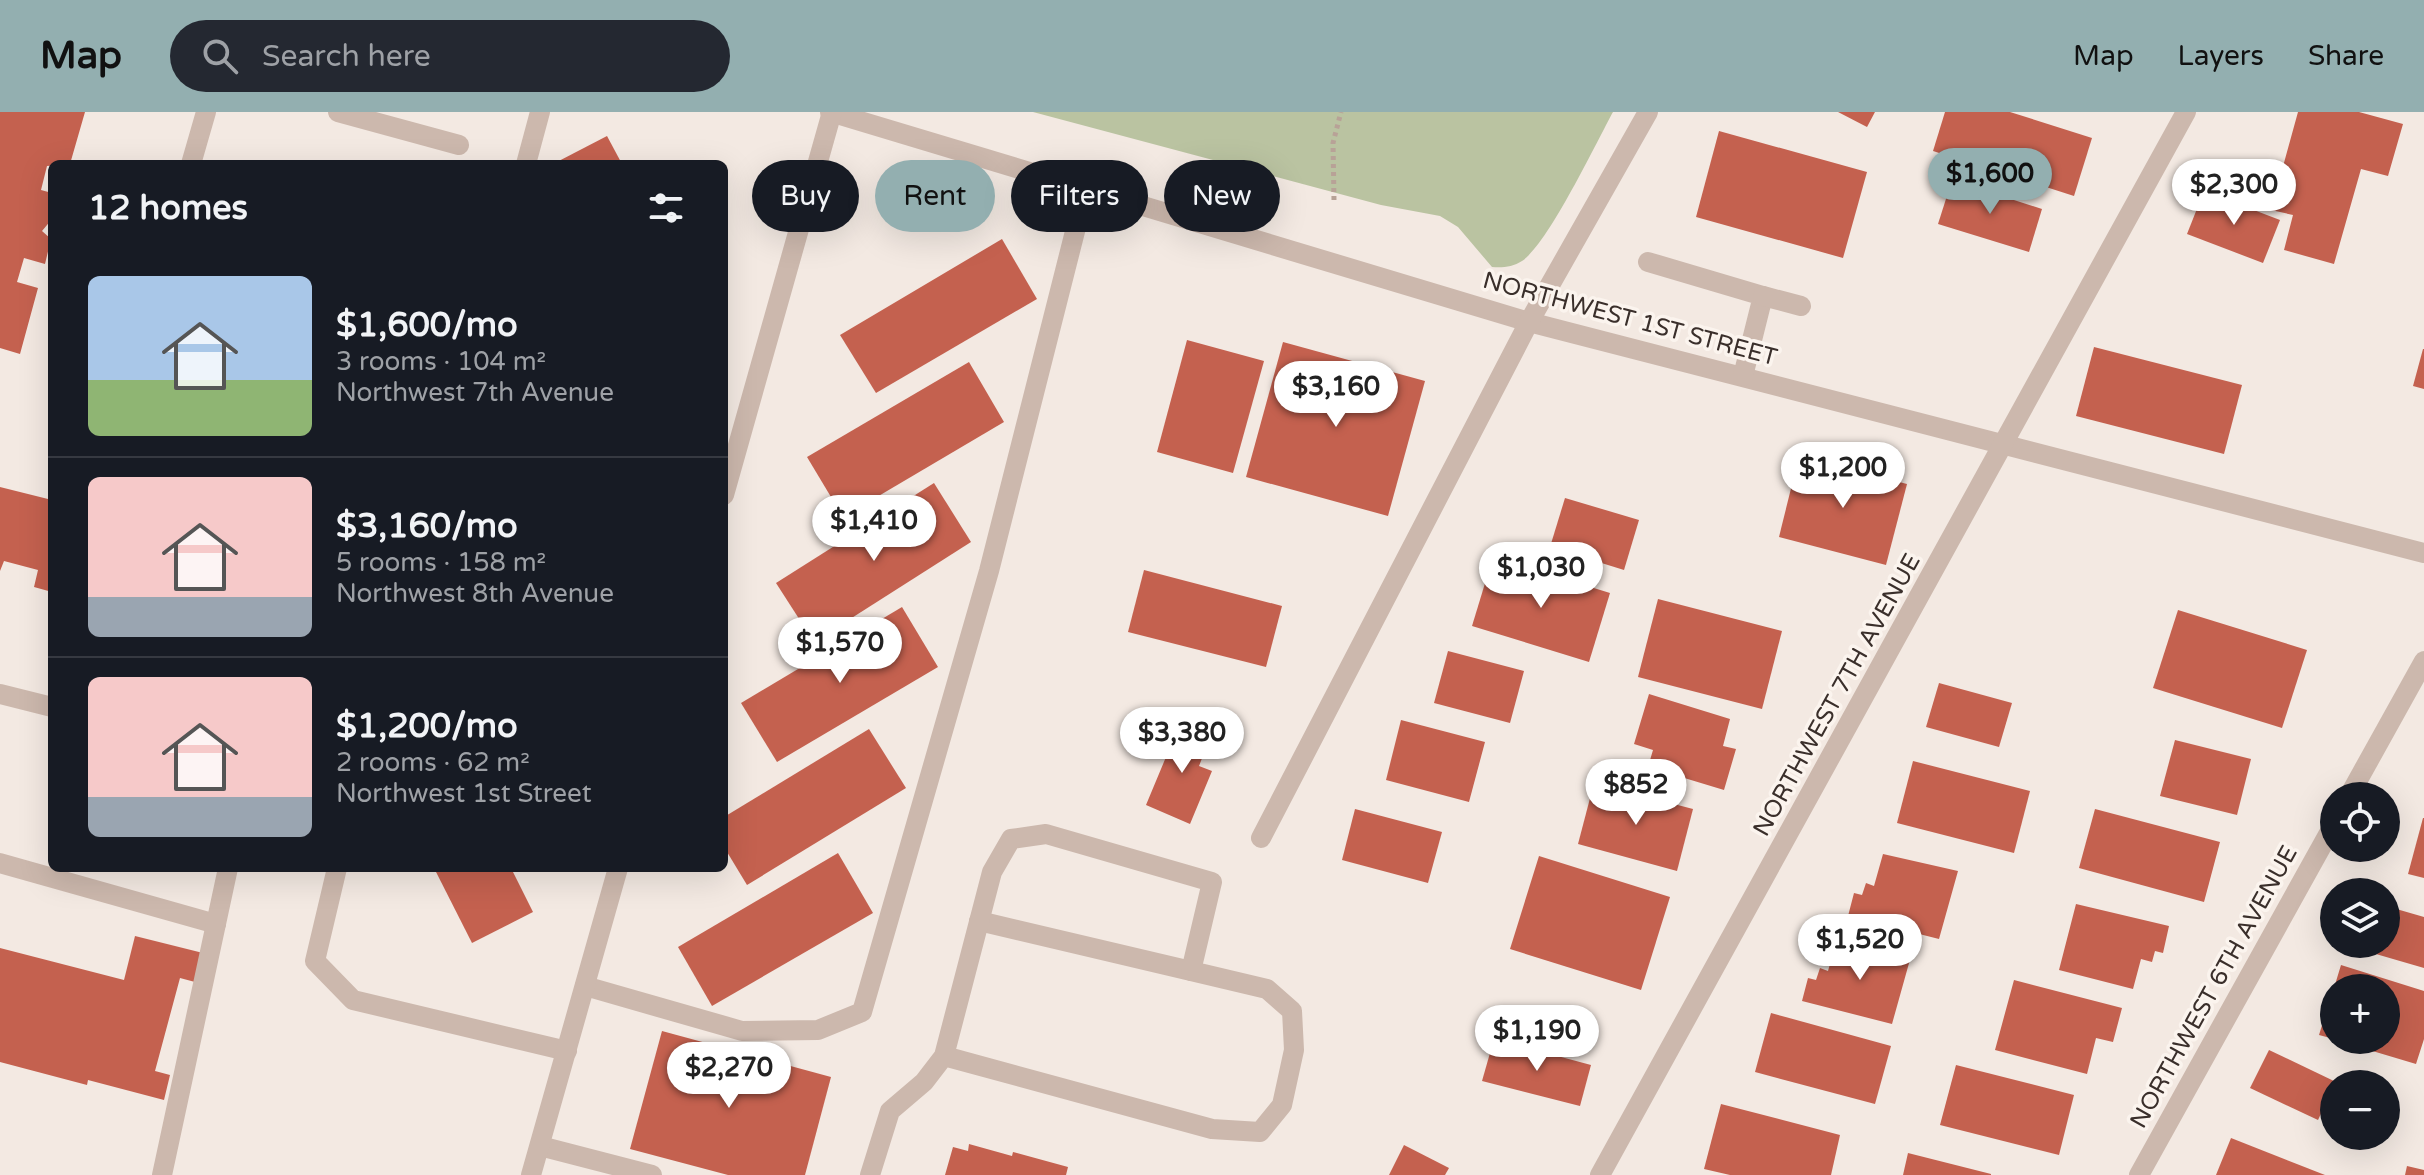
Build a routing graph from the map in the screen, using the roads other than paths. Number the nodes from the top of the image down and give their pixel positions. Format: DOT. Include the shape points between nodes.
graph roads {
  1 [pos="206,112"];
  2 [pos="338,112"];
  3 [pos="540,112"];
  4 [pos="831,112"];
  5 [pos="1648,112"];
  6 [pos="2186,112"];
  7 [pos="459,145"];
  8 [pos="192,160"];
  9 [pos="527,160"];
  10 [pos="1011,166"];
  11 [pos="1148,207"];
  12 [pos="1075,232"];
  13 [pos="1648,262"];
  14 [pos="1763,296"];
  15 [pos="1801,306"];
  16 [pos="1529,322"];
  17 [pos="1743,376"];
  18 [pos="2006,444"];
  19 [pos="728,481"];
  20 [pos="2424,553"];
  21 [pos="2424,661"];
  22 [pos="0,694"];
  23 [pos="48,706"];
  24 [pos="2357,782"];
  25 [pos="1261,838"];
  26 [pos="2320,849"];
  27 [pos="0,863"];
  28 [pos="227,872"];
  29 [pos="336,872"];
  30 [pos="617,872"];
  31 [pos="979,921"];
  32 [pos="216,924"];
  33 [pos="1191,971"];
  34 [pos="585,986"];
  35 [pos="567,1051"];
  36 [pos="944,1056"];
  37 [pos="540,1146"];
  38 [pos="162,1175"];
  39 [pos="531,1175"];
  40 [pos="652,1175"];
  41 [pos="870,1175"];
  42 [pos="1600,1175"];
  43 [pos="2139,1175"];
  1 -- 8 [label="street"];
  2 -- 7 [label="street"];
  3 -- 9 [label="street"];
  4 -- 10 [label="street, NORTHWEST 1ST STREET"];
  4 -- 19 [label="street"];
  5 -- 16 [label="street"];
  6 -- 18 [label="street, NORTHWEST 7TH AVENUE"];
  11 -- 16 [label="street, NORTHWEST 1ST STREET"];
  12 -- 34 [label="street" via="989,571 862,1012 818,1030 742,1031"];
  13 -- 14 [label="street"];
  14 -- 15 [label="street"];
  14 -- 17 [label="street"];
  16 -- 17 [label="street, NORTHWEST 1ST STREET"];
  16 -- 25 [label="street"];
  17 -- 18 [label="street, NORTHWEST 1ST STREET"];
  18 -- 20 [label="street, NORTHWEST 1ST STREET"];
  18 -- 42 [label="street, NORTHWEST 7TH AVENUE"];
  21 -- 24 [label="street"];
  22 -- 23 [label="street"];
  26 -- 43 [label="street, NORTHWEST 6TH AVENUE"];
  27 -- 32 [label="street"];
  28 -- 32 [label="street"];
  29 -- 35 [label="street" via="315,961 353,1000"];
  30 -- 34 [label="street"];
  31 -- 33 [label="street"];
  31 -- 33 [label="street" via="992,872 1011,839 1046,834 1212,882"];
  31 -- 36 [label="street"];
  32 -- 38 [label="street"];
  33 -- 36 [label="street" via="1267,989 1292,1011 1294,1050 1282,1105 1260,1132 1212,1129"];
  34 -- 35 [label="street"];
  35 -- 37 [label="street"];
  36 -- 41 [label="street" via="890,1111"];
  37 -- 39 [label="street"];
  37 -- 40 [label="street"];
}
